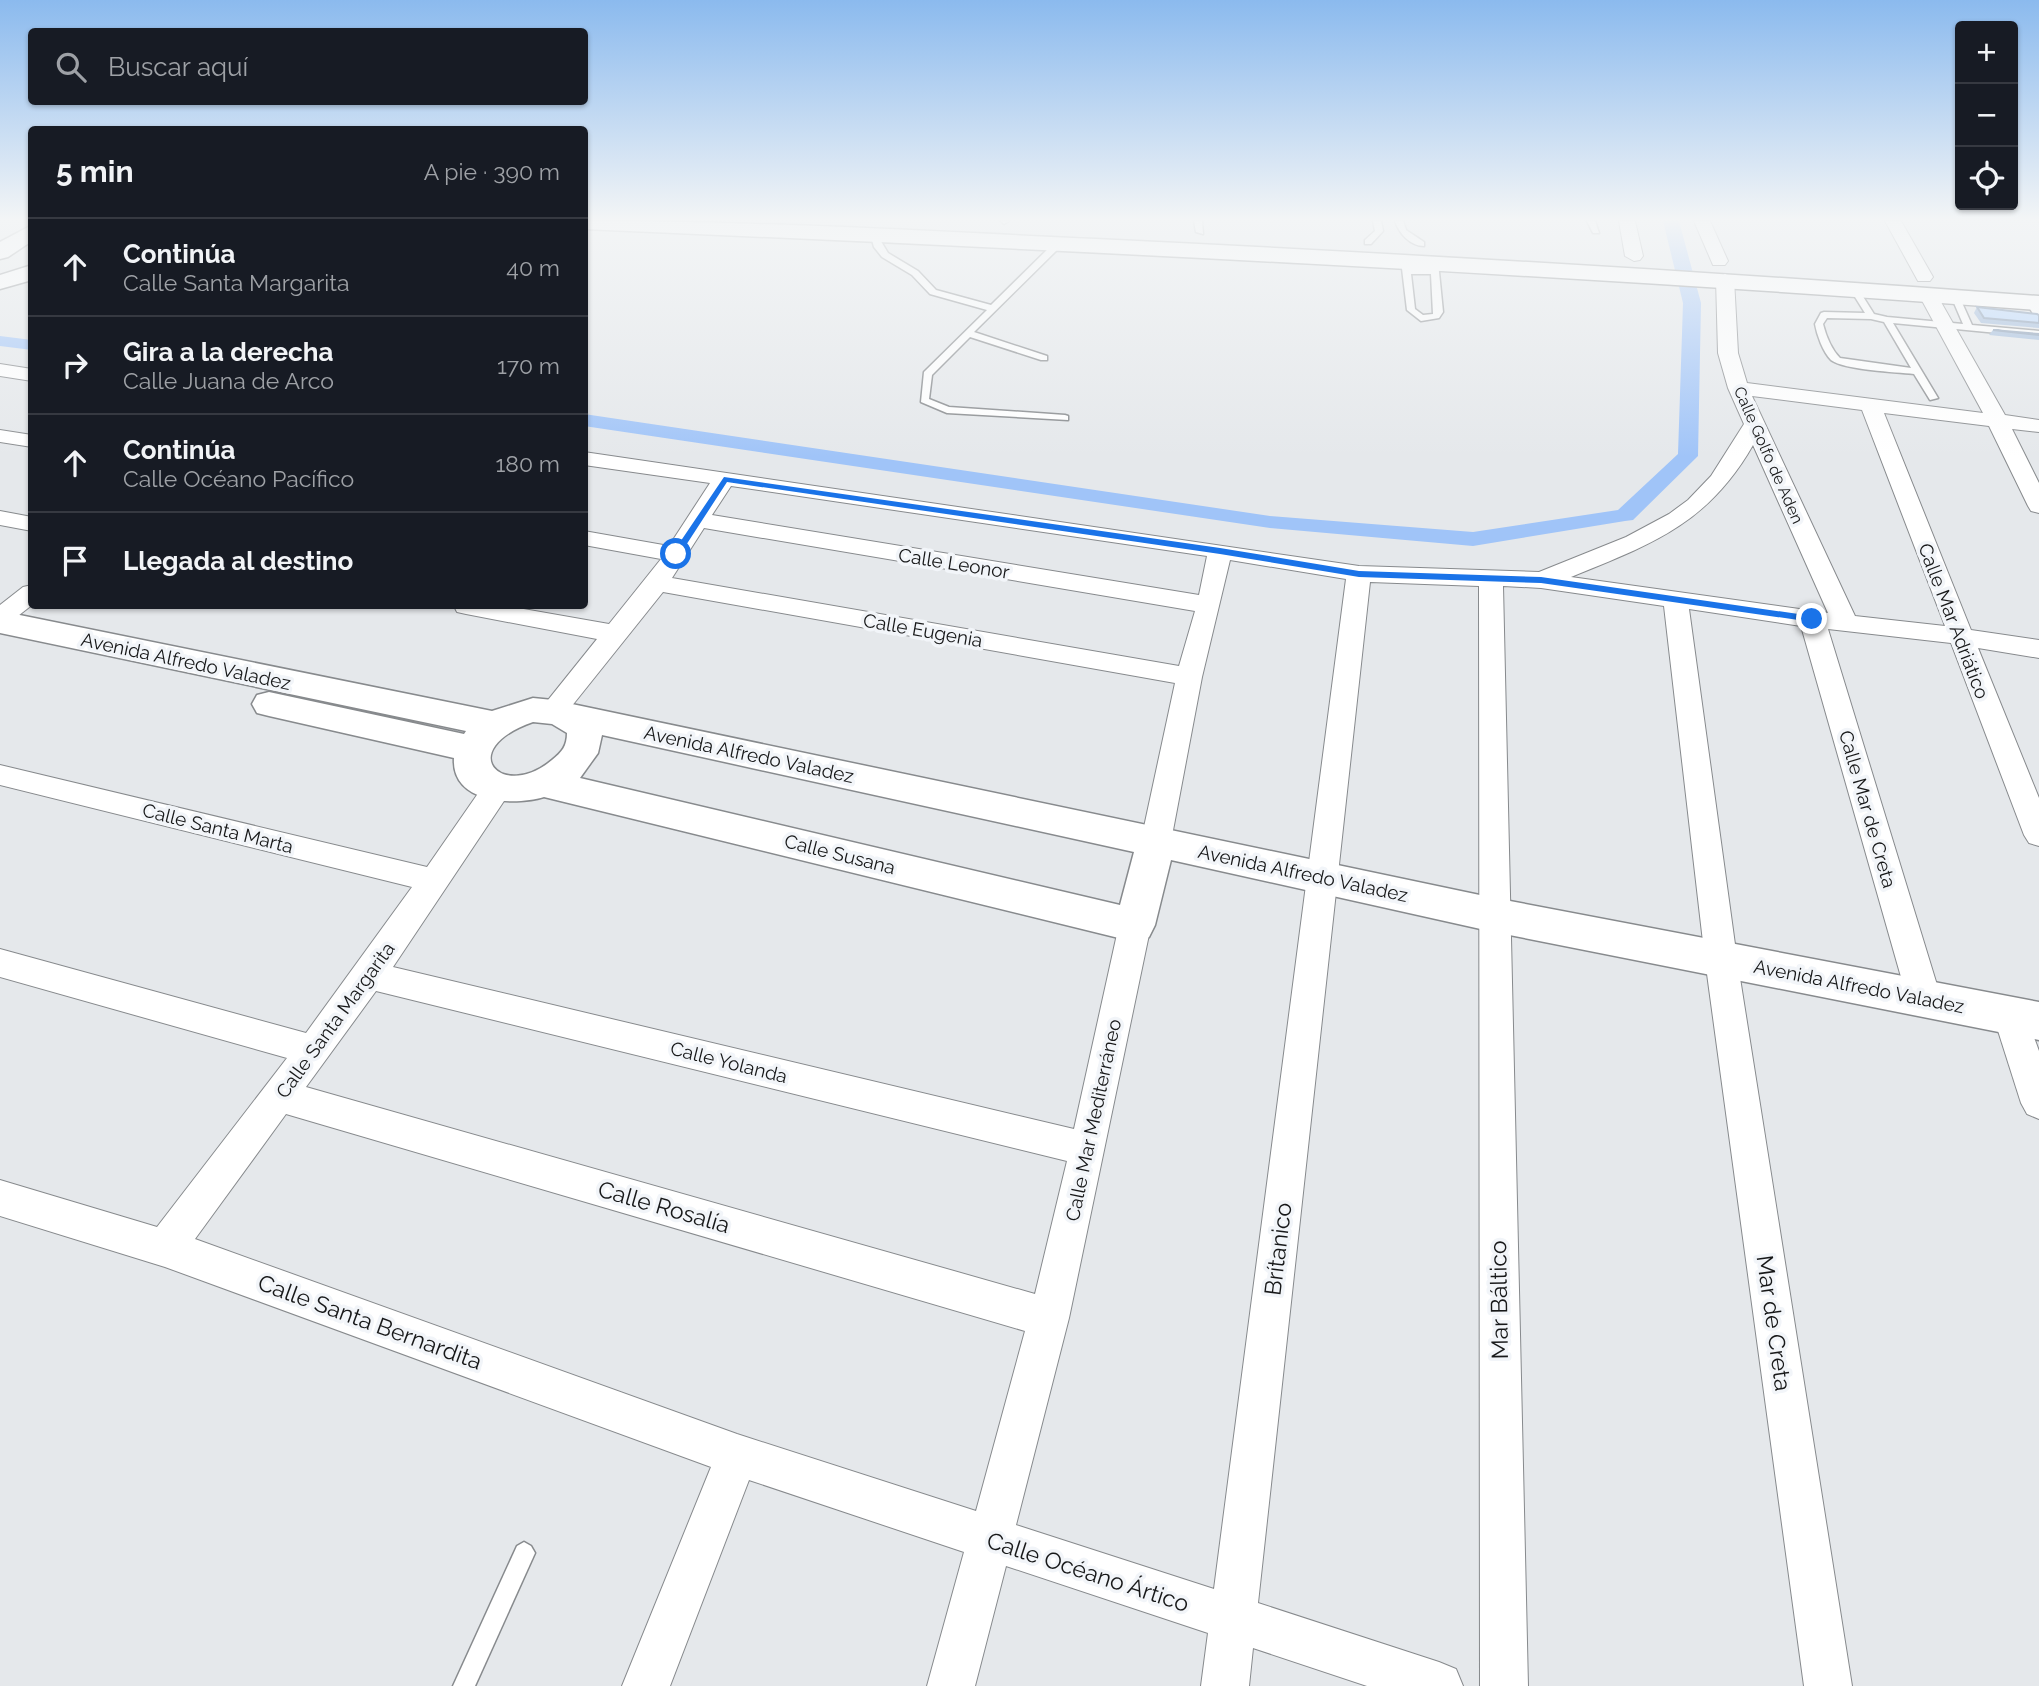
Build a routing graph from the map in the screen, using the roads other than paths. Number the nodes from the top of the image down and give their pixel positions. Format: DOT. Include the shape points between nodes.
graph roads {
  1 [pos="961,300"];
  2 [pos="1001,300"];
  3 [pos="1410,300"];
  4 [pos="1437,300"];
  5 [pos="1717,300"];
  6 [pos="1861,300"];
  7 [pos="1933,300"];
  8 [pos="1957,300"];
  9 [pos="2015,300"];
  10 [pos="2037,301"];
  11 [pos="992,308"];
  12 [pos="1871,316"];
  13 [pos="1887,320"];
  14 [pos="1945,325"];
  15 [pos="1969,327"];
  16 [pos="967,332"];
  17 [pos="2039,334"];
  18 [pos="1044,358"];
  19 [pos="0,370"];
  20 [pos="1919,372"];
  21 [pos="28,374"];
  22 [pos="1738,388"];
  23 [pos="1933,398"];
  24 [pos="1871,406"];
  25 [pos="1065,418"];
  26 [pos="1998,422"];
  27 [pos="1755,425"];
  28 [pos="2039,426"];
  29 [pos="0,436"];
  30 [pos="28,440"];
  31 [pos="588,459"];
  32 [pos="724,479"];
  33 [pos="2039,506"];
  34 [pos="0,517"];
  35 [pos="699,520"];
  36 [pos="28,523"];
  37 [pos="588,539"];
  38 [pos="1220,551"];
  39 [pos="676,554"];
  40 [pos="1359,574"];
  41 [pos="1491,577"];
  42 [pos="1541,580"];
  43 [pos="657,583"];
  44 [pos="28,596"];
  45 [pos="1675,597"];
  46 [pos="1209,605"];
  47 [pos="482,609"];
  48 [pos="1812,619"];
  49 [pos="0,620"];
  50 [pos="1845,622"];
  51 [pos="617,634"];
  52 [pos="1959,636"];
  53 [pos="0,645"];
  54 [pos="2039,649"];
  55 [pos="1189,677"];
  56 [pos="561,713"];
  57 [pos="484,737"];
  58 [pos="0,775"];
  59 [pos="544,783"];
  60 [pos="498,788"];
  61 [pos="2039,835"];
  62 [pos="1156,841"];
  63 [pos="1322,877"];
  64 [pos="436,881"];
  65 [pos="1494,915"];
  66 [pos="1135,925"];
  67 [pos="1721,959"];
  68 [pos="0,963"];
  69 [pos="369,975"];
  70 [pos="1924,998"];
  71 [pos="2024,1018"];
  72 [pos="314,1050"];
  73 [pos="279,1096"];
  74 [pos="2039,1102"];
  75 [pos="1088,1149"];
  76 [pos="0,1198"];
  77 [pos="165,1248"];
  78 [pos="1049,1318"];
  79 [pos="737,1455"];
  80 [pos="990,1540"];
  81 [pos="524,1553"];
  82 [pos="1233,1620"];
  83 [pos="464,1686"];
  84 [pos="646,1686"];
  85 [pos="951,1686"];
  86 [pos="1225,1686"];
  87 [pos="1439,1686"];
  88 [pos="1504,1686"];
  89 [pos="1828,1686"];
  1 -- 11 [label="lane"];
  2 -- 11 [label="lane"];
  3 -- 4 [label="lane" via="1411,310 1421,317 1439,313"];
  5 -- 22 [label="street, Calle Golfo de Aden"];
  6 -- 12 [label="lane"];
  7 -- 14 [label="street"];
  8 -- 15 [label="lane"];
  9 -- 10 [label="main road"];
  11 -- 16 [label="lane"];
  12 -- 13 [label="lane"];
  12 -- 20 [label="lane" via="1824,315 1819,324 1831,354 1844,363"];
  13 -- 14 [label="lane"];
  13 -- 20 [label="lane"];
  14 -- 15 [label="lane"];
  14 -- 26 [label="street"];
  15 -- 17 [label="lane"];
  16 -- 18 [label="lane"];
  16 -- 25 [label="lane" via="927,374 924,400 947,410"];
  19 -- 21 [label="street"];
  20 -- 23 [label="lane"];
  22 -- 24 [label="street"];
  22 -- 27 [label="street, Calle Golfo de Aden"];
  24 -- 26 [label="street"];
  24 -- 52 [label="street, Calle Mar Adriático"];
  26 -- 28 [label="street"];
  26 -- 33 [label="street"];
  27 -- 42 [label="street" via="1714,487 1691,509 1652,533"];
  27 -- 50 [label="street, Calle Golfo de Aden"];
  29 -- 30 [label="street"];
  31 -- 32 [label="street"];
  32 -- 35 [label="street"];
  32 -- 38 [label="street"];
  34 -- 36 [label="street"];
  35 -- 39 [label="street"];
  35 -- 46 [label="street, Calle Leonor"];
  37 -- 39 [label="street"];
  38 -- 40 [label="street"];
  38 -- 46 [label="street, Calle Mar Mediterráneo"];
  39 -- 43 [label="street"];
  40 -- 41 [label="street"];
  40 -- 63 [label="street, Brítanico"];
  41 -- 42 [label="street"];
  41 -- 65 [label="street, Mar Báltico"];
  42 -- 45 [label="street"];
  43 -- 51 [label="street"];
  43 -- 55 [label="street, Calle Eugenia"];
  44 -- 49 [label="street"];
  45 -- 48 [label="street"];
  45 -- 67 [label="street, Mar de Creta"];
  46 -- 55 [label="street, Calle Mar Mediterráneo"];
  47 -- 51 [label="street"];
  48 -- 50 [label="street"];
  48 -- 70 [label="street, Calle Mar de Creta"];
  49 -- 57 [label="main road, Avenida Alfredo Valadez"];
  50 -- 52 [label="street"];
  51 -- 56 [label="street"];
  52 -- 54 [label="street"];
  52 -- 61 [label="street, Calle Mar Adriático"];
  53 -- 57 [label="main road, Avenida Alfredo Valadez"];
  55 -- 62 [label="street, Calle Mar Mediterráneo"];
  56 -- 57 [label="main road" via="523,713"];
  56 -- 59 [label="main road" via="580,725 583,749 562,774"];
  56 -- 62 [label="main road, Avenida Alfredo Valadez"];
  57 -- 60 [label="main road" via="472,766 481,779"];
  58 -- 64 [label="street, Calle Santa Marta"];
  59 -- 60 [label="main road"];
  59 -- 66 [label="main road, Calle Susana"];
  60 -- 64 [label="street, Calle Santa Margarita"];
  62 -- 63 [label="main road, Avenida Alfredo Valadez"];
  62 -- 66 [label="main road, Calle Mar Mediterráneo"];
  63 -- 65 [label="main road, Avenida Alfredo Valadez"];
  63 -- 82 [label="street, Brítanico"];
  64 -- 69 [label="street, Calle Santa Margarita"];
  65 -- 67 [label="main road, Avenida Alfredo Valadez"];
  65 -- 88 [label="street, Mar Báltico"];
  66 -- 75 [label="street, Calle Mar Mediterráneo"];
  67 -- 70 [label="main road, Avenida Alfredo Valadez"];
  67 -- 89 [label="street, Mar de Creta"];
  68 -- 72 [label="street"];
  69 -- 72 [label="street, Calle Santa Margarita"];
  69 -- 75 [label="street, Calle Yolanda"];
  70 -- 71 [label="main road, Avenida Alfredo Valadez"];
  71 -- 74 [label="street"];
  72 -- 73 [label="street, Calle Santa Margarita"];
  73 -- 77 [label="street, Calle Santa Margarita"];
  73 -- 78 [label="street, Calle Rosalía"];
  75 -- 78 [label="street, Calle Mar Mediterráneo"];
  76 -- 77 [label="street, Calle Santa Bernardita"];
  77 -- 79 [label="street, Calle Santa Bernardita"];
  78 -- 80 [label="street, Calle Mar Mediterráneo"];
  79 -- 80 [label="street, Calle Océano Ártico"];
  79 -- 84 [label="street"];
  80 -- 82 [label="street, Calle Océano Ártico"];
  80 -- 85 [label="street, Calle Mar Mediterráneo"];
  81 -- 83 [label="lane"];
  82 -- 86 [label="street, Brítanico"];
  82 -- 87 [label="street, Calle Océano Ártico"];
}
